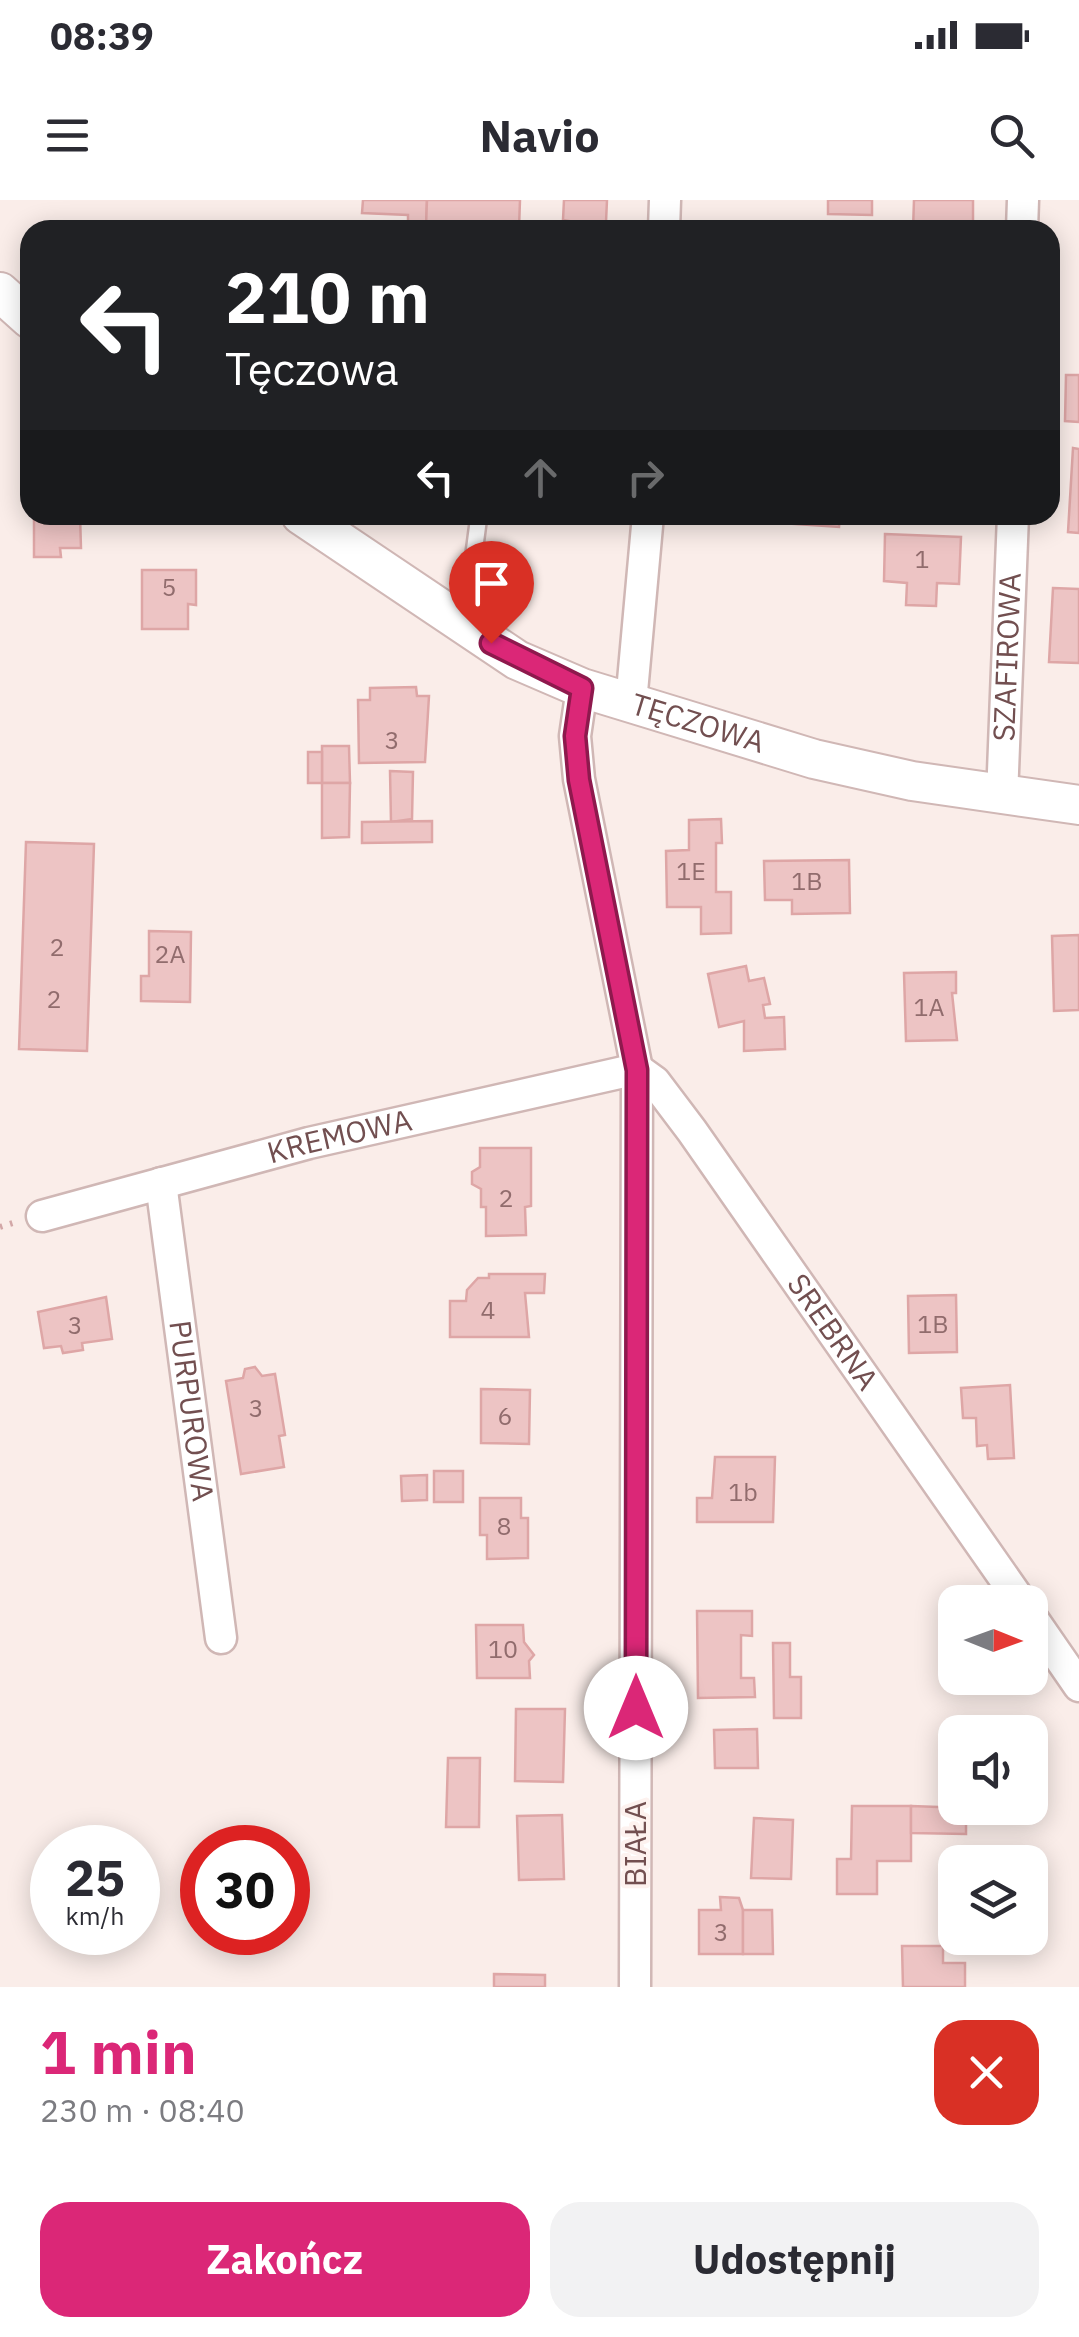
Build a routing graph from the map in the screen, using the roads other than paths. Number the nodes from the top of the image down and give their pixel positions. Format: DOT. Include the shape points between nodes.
graph roads {
  1 [pos="0,292"];
  2 [pos="20,309"];
  3 [pos="315,525"];
  4 [pos="478,525"];
  5 [pos="647,525"];
  6 [pos="1013,525"];
  7 [pos="465,626"];
  8 [pos="582,688"];
  9 [pos="630,703"];
  10 [pos="1002,797"];
  11 [pos="1079,805"];
  12 [pos="637,1070"];
  13 [pos="162,1182"];
  14 [pos="42,1216"];
  15 [pos="1009,1585"];
  16 [pos="221,1638"];
  17 [pos="1048,1641"];
  18 [pos="1079,1686"];
  19 [pos="636,1987"];
  1 -- 2 [label="street"];
  3 -- 7 [label="street, TĘCZOWA"];
  4 -- 7 [label="lane"];
  5 -- 9 [label="street"];
  6 -- 10 [label="street, SZAFIROWA"];
  7 -- 8 [label="street, TĘCZOWA" via="517,660"];
  8 -- 9 [label="street, TĘCZOWA"];
  8 -- 12 [label="street, BIAŁA" via="575,736 579,780"];
  9 -- 10 [label="street, TĘCZOWA" via="814,759"];
  10 -- 11 [label="street, TĘCZOWA"];
  12 -- 13 [label="street, KREMOWA"];
  12 -- 15 [label="street, SREBRNA" via="692,1130"];
  12 -- 19 [label="street, BIAŁA"];
  13 -- 14 [label="street, KREMOWA"];
  13 -- 16 [label="street, PURPUROWA"];
  17 -- 18 [label="street"];
}
